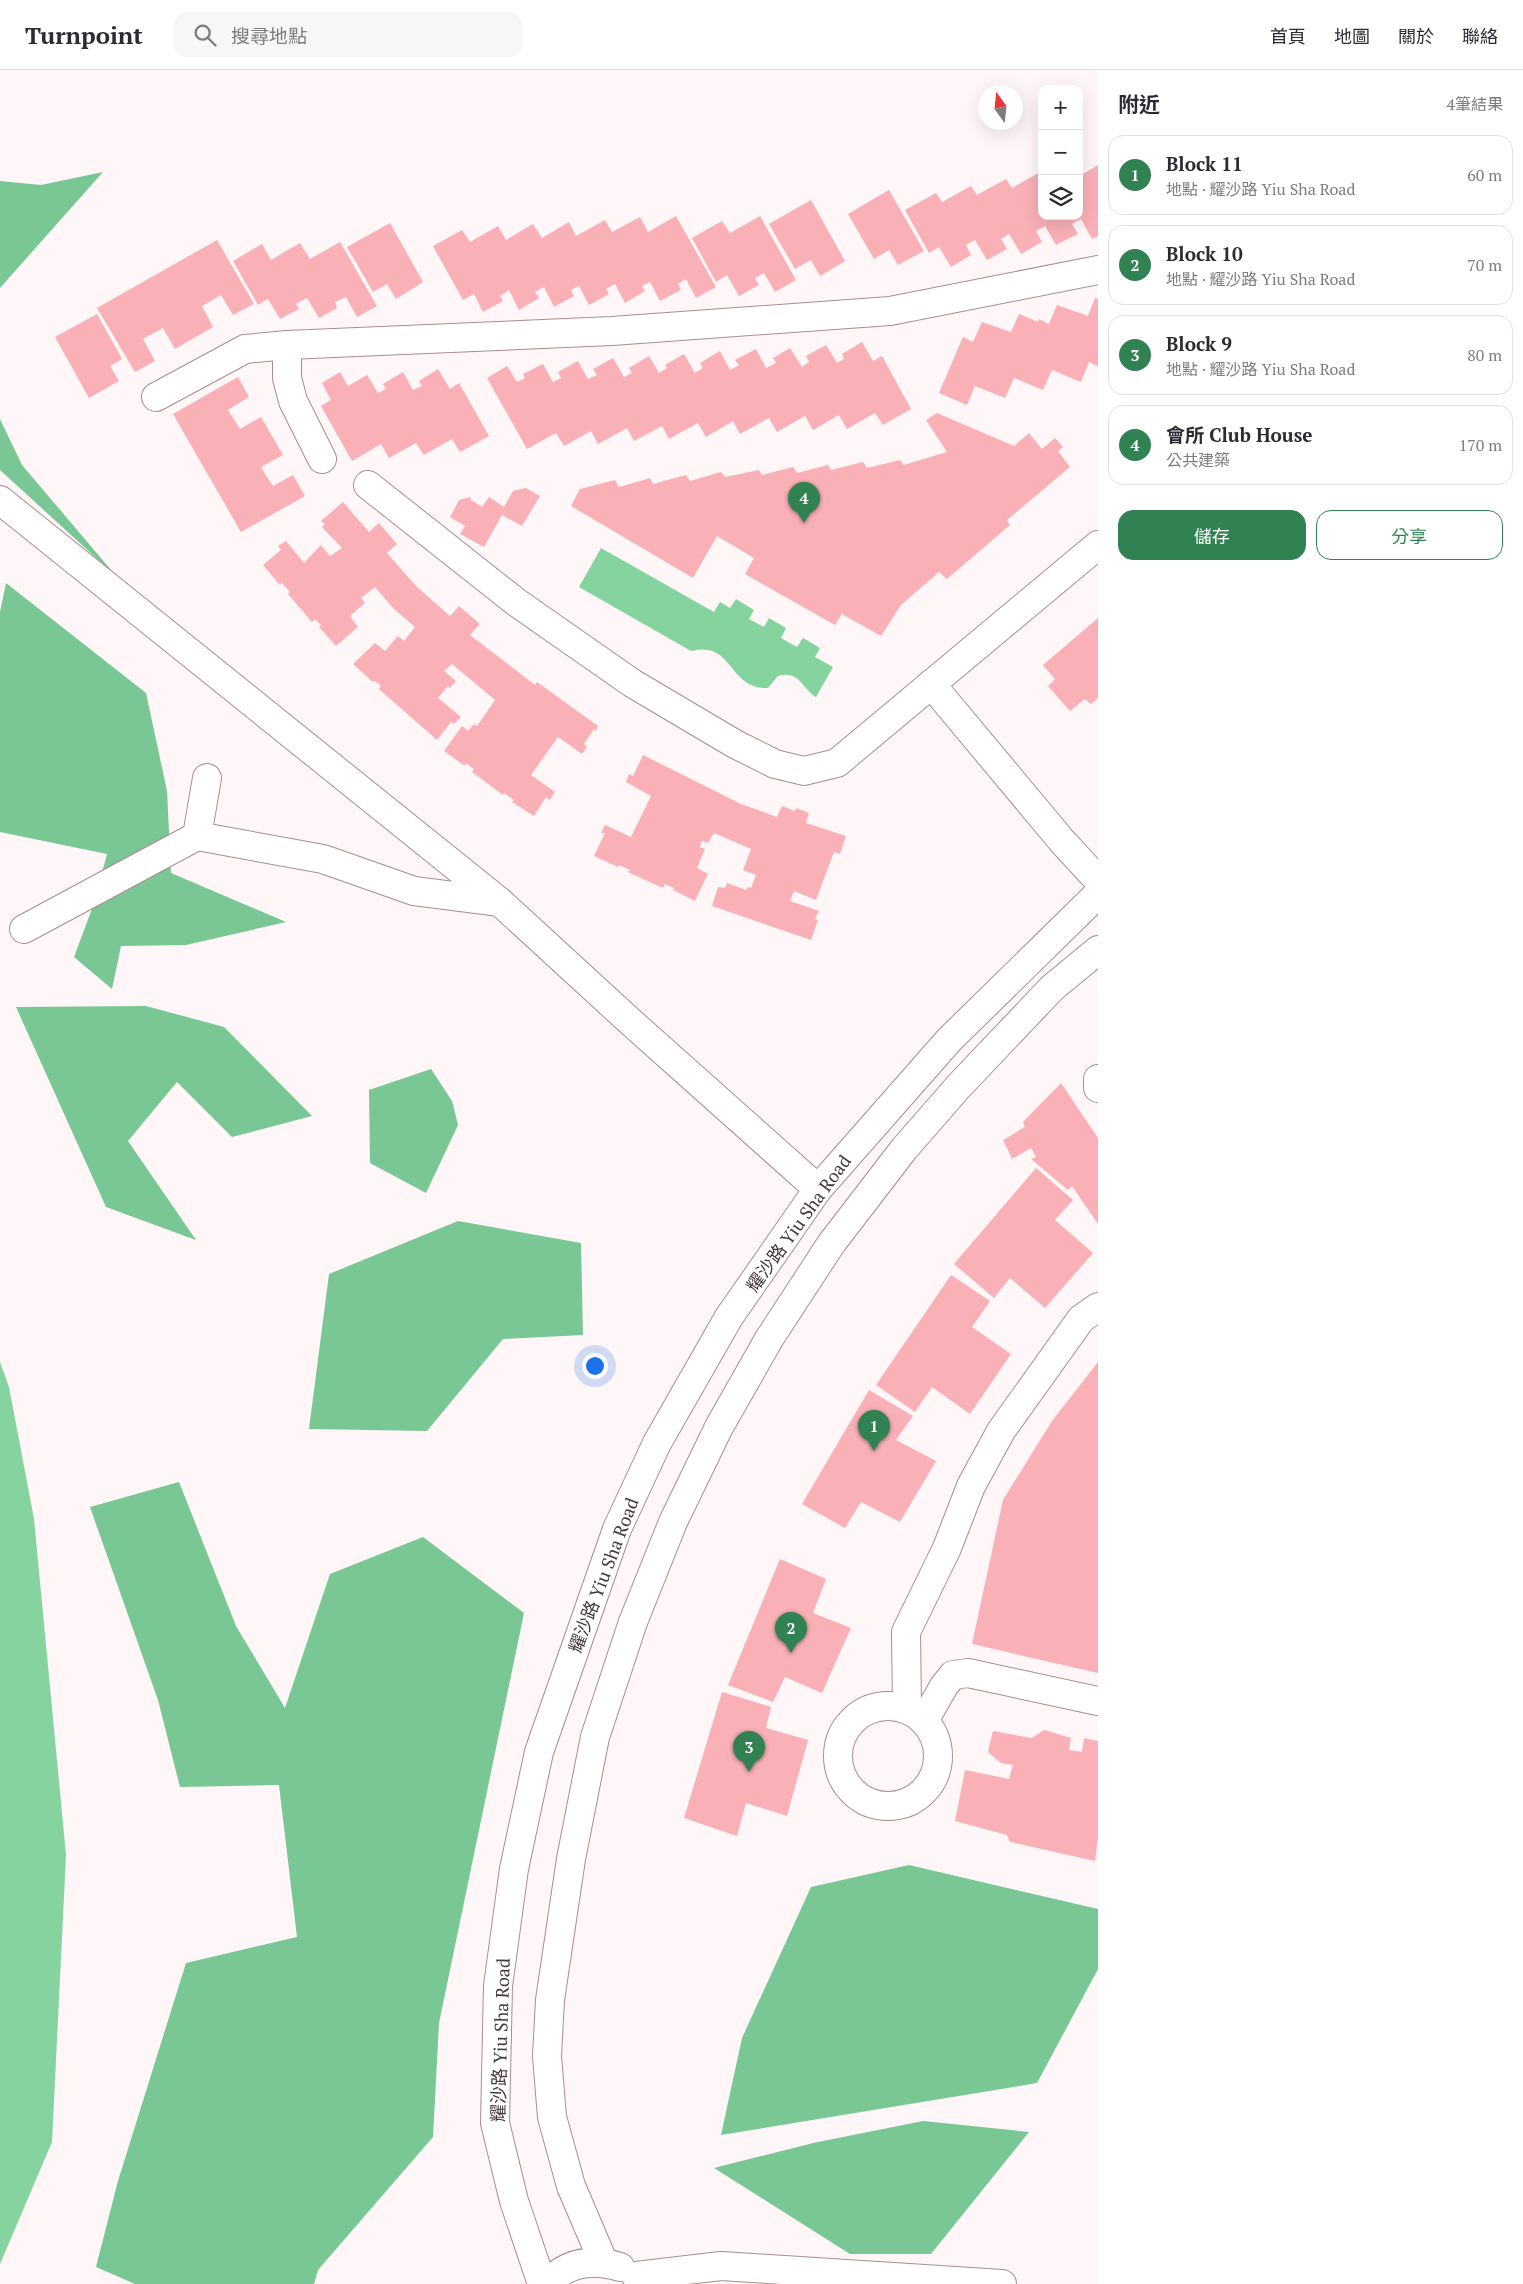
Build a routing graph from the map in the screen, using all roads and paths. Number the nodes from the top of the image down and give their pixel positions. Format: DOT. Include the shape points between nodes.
graph roads {
  1 [pos="1098,270"];
  2 [pos="287,344"];
  3 [pos="156,398"];
  4 [pos="322,460"];
  5 [pos="368,485"];
  6 [pos="0,500"];
  7 [pos="1098,545"];
  8 [pos="931,684"];
  9 [pos="207,778"];
  10 [pos="197,836"];
  11 [pos="1098,880"];
  12 [pos="1098,894"];
  13 [pos="500,902"];
  14 [pos="24,929"];
  15 [pos="1098,950"];
  16 [pos="1098,1079"];
  17 [pos="1098,1088"];
  18 [pos="818,1189"];
  19 [pos="1098,1307"];
  20 [pos="1098,1701"];
  21 [pos="602,2261"];
  22 [pos="639,2280"];
  23 [pos="542,2284"];
  24 [pos="547,2284"];
  25 [pos="1002,2284"];
  1 -- 2 [label="street" via="890,312 612,331"];
  2 -- 3 [label="street" via="245,348"];
  2 -- 4 [label="street" via="287,378 293,401"];
  5 -- 8 [label="street" via="516,602 632,683 775,764 804,771 837,763"];
  6 -- 13 [label="street"];
  7 -- 8 [label="street"];
  8 -- 11 [label="street"];
  9 -- 10 [label="street"];
  10 -- 13 [label="street" via="323,860 414,891"];
  10 -- 14 [label="street"];
  12 -- 18 [label="street, 耀沙路 Yiu Sha Road" via="949,1040"];
  13 -- 18 [label="street"];
  15 -- 21 [label="street" via="1052,988 958,1087 904,1149 831,1244 769,1339 719,1427 673,1522 633,1622 595,1737 571,1859 550,2000 547,2056 552,2116 571,2186"];
  16 -- 17 [label="street"];
  18 -- 23 [label="street, 耀沙路 Yiu Sha Road" via="729,1317 657,1442 617,1529 539,1752 514,1869 498,1986 495,2123 514,2201"];
  19 -- 20 [label="street" via="1081,1319 1007,1424 971,1486 947,1548 906,1632 915,1715 953,1675 968,1673"];
  21 -- 22 [label="street" via="620,2267"];
  21 -- 24 [label="street" via="569,2267"];
  22 -- 25 [label="street" via="721,2266"];
}
